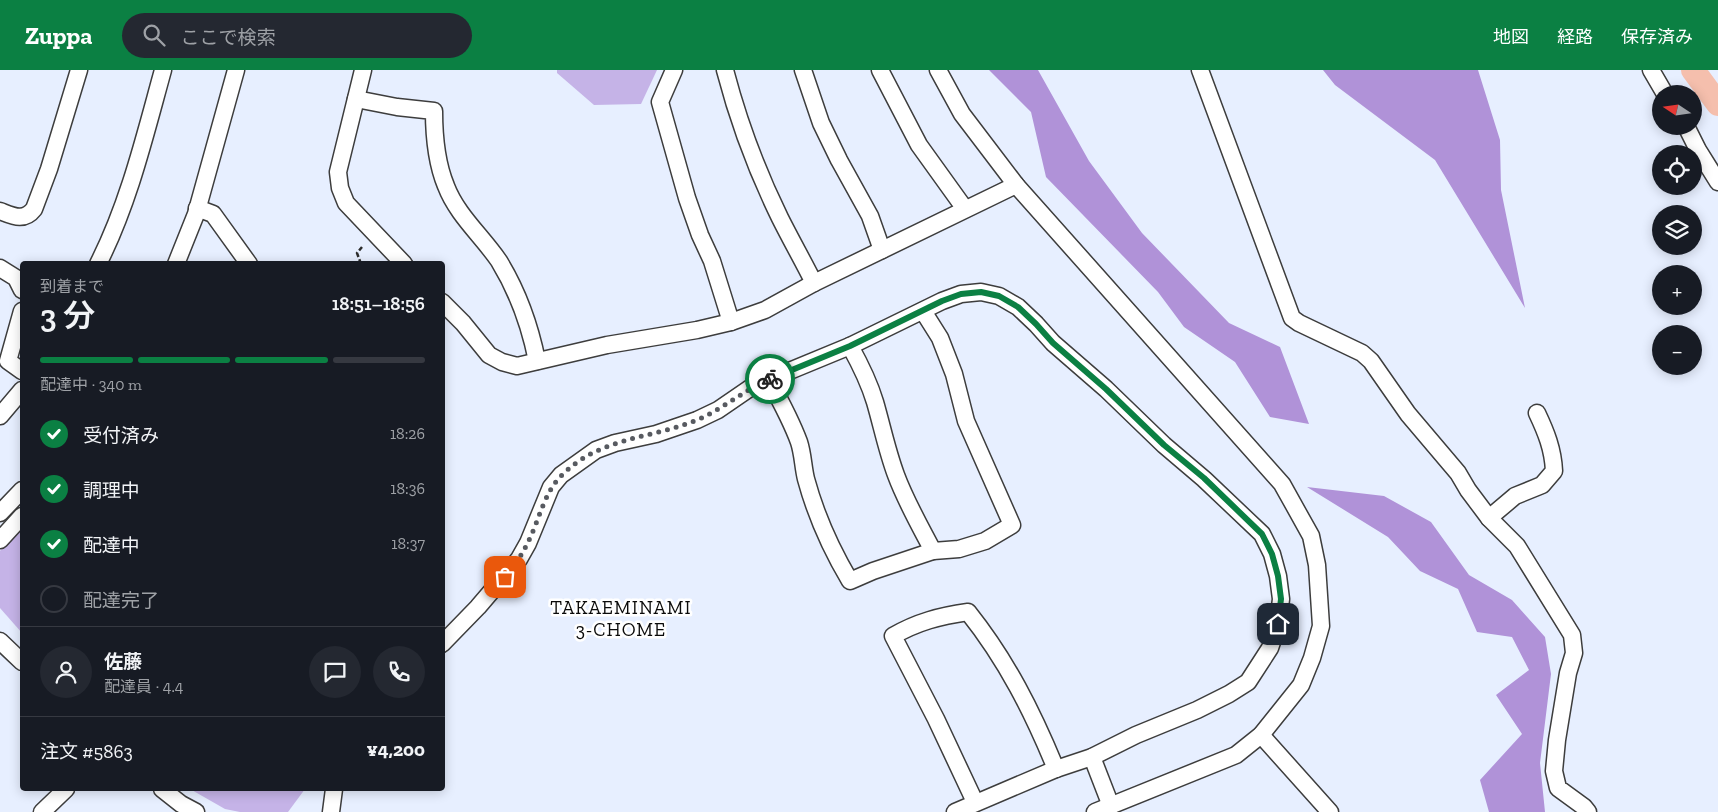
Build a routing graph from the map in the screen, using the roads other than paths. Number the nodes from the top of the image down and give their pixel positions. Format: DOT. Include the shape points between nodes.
graph roads {
  1 [pos="80,70"];
  2 [pos="163,70"];
  3 [pos="236,70"];
  4 [pos="363,70"];
  5 [pos="674,70"];
  6 [pos="725,70"];
  7 [pos="804,70"];
  8 [pos="880,70"];
  9 [pos="938,70"];
  10 [pos="1200,70"];
  11 [pos="1651,70"];
  12 [pos="1660,85"];
  13 [pos="356,100"];
  14 [pos="1690,135"];
  15 [pos="1718,182"];
  16 [pos="1016,185"];
  17 [pos="198,208"];
  18 [pos="965,209"];
  19 [pos="0,211"];
  20 [pos="882,250"];
  21 [pos="99,261"];
  22 [pos="177,261"];
  23 [pos="247,261"];
  24 [pos="401,261"];
  25 [pos="0,268"];
  26 [pos="814,283"];
  27 [pos="20,286"];
  28 [pos="445,305"];
  29 [pos="923,311"];
  30 [pos="20,318"];
  31 [pos="731,322"];
  32 [pos="850,346"];
  33 [pos="537,361"];
  34 [pos="20,370"];
  35 [pos="769,380"];
  36 [pos="20,392"];
  37 [pos="1536,413"];
  38 [pos="0,416"];
  39 [pos="20,492"];
  40 [pos="0,513"];
  41 [pos="20,518"];
  42 [pos="1489,518"];
  43 [pos="0,540"];
  44 [pos="933,551"];
  45 [pos="0,641"];
  46 [pos="445,641"];
  47 [pos="20,660"];
  48 [pos="1261,735"];
  49 [pos="1092,757"];
  50 [pos="1056,768"];
  51 [pos="64,791"];
  52 [pos="165,791"];
  53 [pos="334,791"];
  54 [pos="976,802"];
  55 [pos="1111,806"];
  56 [pos="42,812"];
  57 [pos="196,812"];
  58 [pos="331,812"];
  59 [pos="955,812"];
  60 [pos="1095,812"];
  61 [pos="1330,812"];
  62 [pos="1588,812"];
  1 -- 19 [label="street" via="34,209 24,217"];
  2 -- 21 [label="street" via="121,209"];
  3 -- 17 [label="street"];
  4 -- 13 [label="street"];
  5 -- 31 [label="street" via="660,102 687,198"];
  6 -- 26 [label="street" via="760,172"];
  7 -- 20 [label="street" via="821,122 870,216"];
  8 -- 18 [label="street" via="919,145"];
  9 -- 16 [label="street" via="962,114"];
  10 -- 42 [label="street" via="1292,318 1362,353 1371,362"];
  11 -- 12 [label="street"];
  13 -- 24 [label="street" via="338,172 340,188 346,203"];
  13 -- 33 [label="street" via="434,111 435,140 446,188 510,281 529,326"];
  14 -- 15 [label="street"];
  16 -- 18 [label="street"];
  16 -- 48 [label="street" via="1282,484 1311,536 1318,565 1321,626 1301,685"];
  17 -- 22 [label="street"];
  17 -- 23 [label="street" via="214,214"];
  18 -- 20 [label="street"];
  20 -- 26 [label="street"];
  25 -- 27 [label="street" via="16,278"];
  26 -- 31 [label="street" via="765,310"];
  28 -- 33 [label="street" via="489,355 517,366"];
  29 -- 32 [label="street"];
  29 -- 44 [label="street" via="943,347 966,421 1012,525 985,541 959,549"];
  29 -- 49 [label="street" via="961,294 981,292 999,296 1018,307 1053,343 1242,513 1262,534 1272,554 1281,599 1278,624 1270,648 1248,682 1197,710"];
  30 -- 34 [label="street" via="8,361"];
  31 -- 33 [label="street"];
  32 -- 35 [label="street"];
  32 -- 44 [label="street" via="874,400 896,476"];
  35 -- 44 [label="street" via="800,444 819,520 850,581 873,570"];
  35 -- 46 [label="street" via="753,386 697,420 596,450 568,469 552,488 519,559"];
  36 -- 38 [label="street"];
  37 -- 42 [label="street" via="1553,454 1554,471 1542,485 1515,496"];
  39 -- 40 [label="street"];
  41 -- 43 [label="street"];
  42 -- 62 [label="street" via="1517,546 1572,635 1574,653 1568,673 1554,771 1558,788"];
  45 -- 47 [label="street"];
  48 -- 55 [label="street" via="1236,755"];
  48 -- 61 [label="street"];
  49 -- 50 [label="street"];
  49 -- 55 [label="street"];
  50 -- 54 [label="street"];
  50 -- 54 [label="street" via="1037,722 1011,673 968,612 919,622 893,636"];
  51 -- 56 [label="street"];
  52 -- 57 [label="street"];
  53 -- 58 [label="street"];
  54 -- 59 [label="street"];
  55 -- 60 [label="street"];
}
